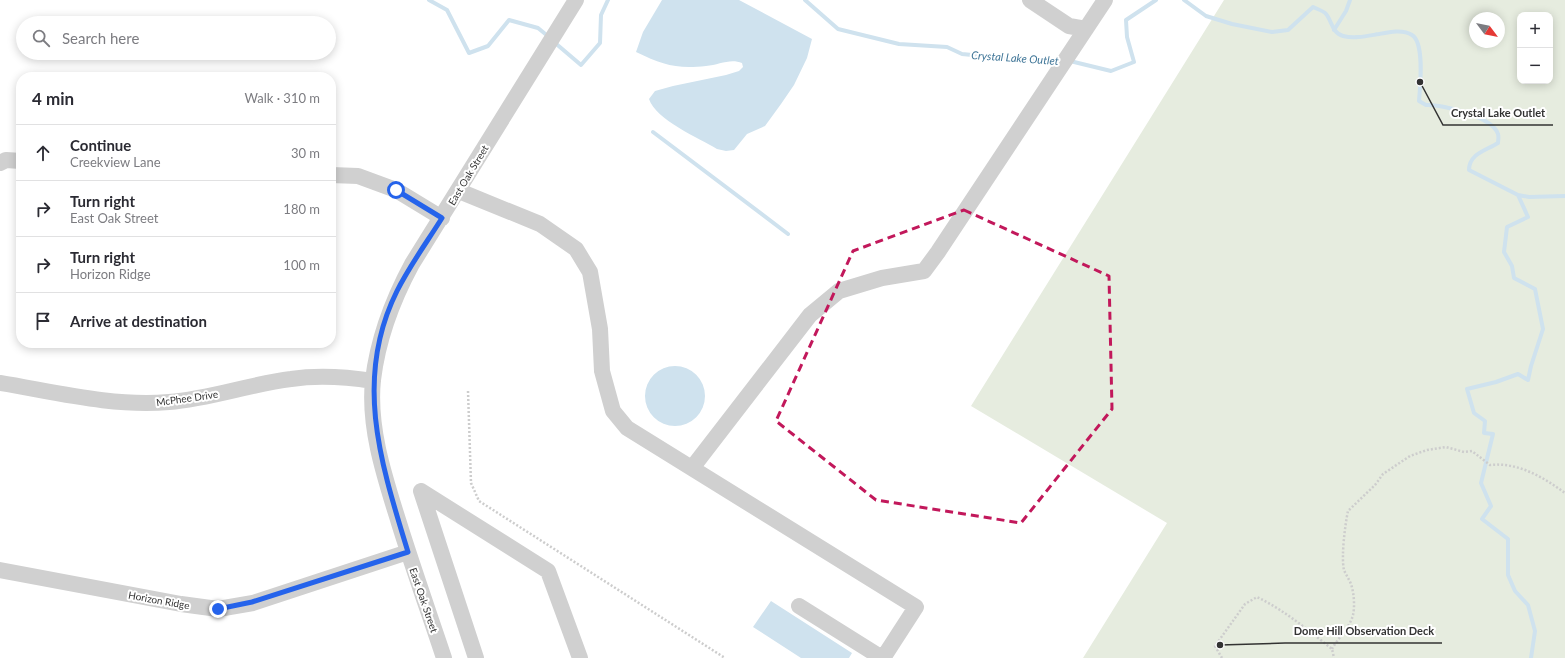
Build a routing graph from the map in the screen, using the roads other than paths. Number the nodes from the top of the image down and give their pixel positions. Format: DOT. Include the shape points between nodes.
graph roads {
  1 [pos="576,0"];
  2 [pos="1030,0"];
  3 [pos="1105,0"];
  4 [pos="1086,28"];
  5 [pos="16,161"];
  6 [pos="0,163"];
  7 [pos="336,175"];
  8 [pos="459,191"];
  9 [pos="442,218"];
  10 [pos="373,381"];
  11 [pos="0,383"];
  12 [pos="692,468"];
  13 [pos="408,552"];
  14 [pos="0,570"];
  15 [pos="799,606"];
  16 [pos="444,658"];
  17 [pos="476,658"];
  18 [pos="580,658"];
  19 [pos="883,658"];
  1 -- 8 [label="street, East Oak Street"];
  2 -- 4 [label="street" via="1069,26"];
  3 -- 4 [label="street"];
  4 -- 12 [label="street" via="924,271 882,278 839,291 810,315"];
  5 -- 6 [label="street" via="6,160"];
  7 -- 9 [label="street" via="358,176 396,190"];
  8 -- 9 [label="street, East Oak Street"];
  8 -- 12 [label="street" via="540,224 576,249 590,272 600,329 602,371 613,411 627,428"];
  9 -- 10 [label="street, East Oak Street" via="397,292 379,342"];
  10 -- 11 [label="street, McPhee Drive" via="355,378 293,378 195,399 139,403"];
  10 -- 13 [label="street, East Oak Street" via="380,457"];
  12 -- 19 [label="street" via="916,607"];
  13 -- 14 [label="street, Horizon Ridge" via="252,602 218,609"];
  13 -- 16 [label="street, East Oak Street"];
  15 -- 19 [label="street"];
  17 -- 18 [label="street" via="421,491 548,570"];
}
